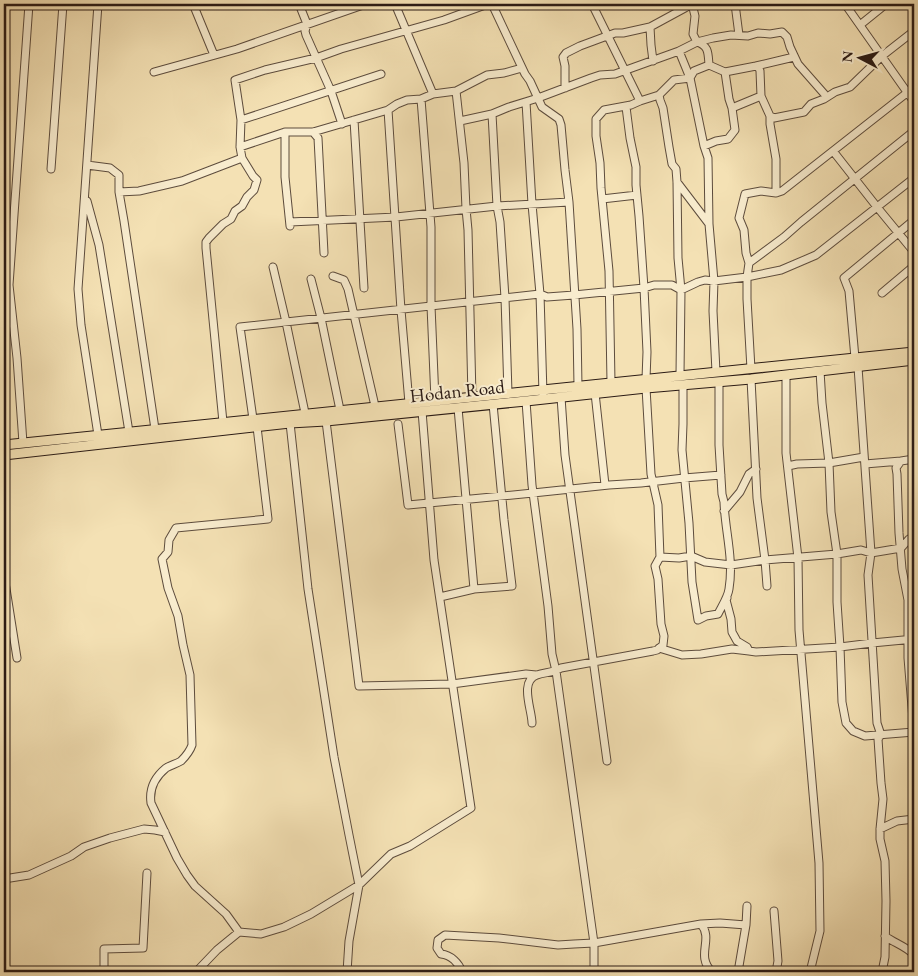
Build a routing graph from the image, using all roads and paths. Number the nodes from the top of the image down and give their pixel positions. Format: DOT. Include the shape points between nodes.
graph roads {
  1 [pos="29,4"];
  2 [pos="63,4"];
  3 [pos="98,4"];
  4 [pos="193,4"];
  5 [pos="299,4"];
  6 [pos="366,4"];
  7 [pos="395,4"];
  8 [pos="488,4"];
  9 [pos="492,4"];
  10 [pos="592,4"];
  11 [pos="692,4"];
  12 [pos="735,4"];
  13 [pos="845,4"];
  14 [pos="886,4"];
  15 [pos="307,24"];
  16 [pos="860,25"];
  17 [pos="650,27"];
  18 [pos="407,31"];
  19 [pos="914,31"];
  20 [pos="608,35"];
  21 [pos="739,36"];
  22 [pos="697,42"];
  23 [pos="679,52"];
  24 [pos="214,55"];
  25 [pos="882,56"];
  26 [pos="794,57"];
  27 [pos="316,58"];
  28 [pos="653,61"];
  29 [pos="709,65"];
  30 [pos="756,66"];
  31 [pos="522,68"];
  32 [pos="625,71"];
  33 [pos="154,72"];
  34 [pos="725,72"];
  35 [pos="380,74"];
  36 [pos="690,78"];
  37 [pos="914,86"];
  38 [pos="565,88"];
  39 [pos="331,91"];
  40 [pos="456,91"];
  41 [pos="908,92"];
  42 [pos="433,94"];
  43 [pos="659,95"];
  44 [pos="761,96"];
  45 [pos="827,97"];
  46 [pos="421,98"];
  47 [pos="538,98"];
  48 [pos="640,101"];
  49 [pos="526,102"];
  50 [pos="914,102"];
  51 [pos="626,106"];
  52 [pos="732,108"];
  53 [pos="388,110"];
  54 [pos="492,114"];
  55 [pos="770,116"];
  56 [pos="241,120"];
  57 [pos="354,120"];
  58 [pos="460,121"];
  59 [pos="342,124"];
  60 [pos="914,131"];
  61 [pos="285,132"];
  62 [pos="313,132"];
  63 [pos="704,146"];
  64 [pos="240,147"];
  65 [pos="833,152"];
  66 [pos="242,158"];
  67 [pos="87,165"];
  68 [pos="51,169"];
  69 [pos="914,178"];
  70 [pos="855,179"];
  71 [pos="677,182"];
  72 [pos="119,192"];
  73 [pos="776,193"];
  74 [pos="85,195"];
  75 [pos="637,195"];
  76 [pos="602,199"];
  77 [pos="570,202"];
  78 [pos="532,204"];
  79 [pos="497,206"];
  80 [pos="877,207"];
  81 [pos="466,209"];
  82 [pos="430,214"];
  83 [pos="396,217"];
  84 [pos="360,219"];
  85 [pos="322,220"];
  86 [pos="914,220"];
  87 [pos="709,224"];
  88 [pos="898,233"];
  89 [pos="914,252"];
  90 [pos="324,253"];
  91 [pos="749,262"];
  92 [pos="914,266"];
  93 [pos="273,268"];
  94 [pos="333,276"];
  95 [pos="747,277"];
  96 [pos="311,279"];
  97 [pos="714,281"];
  98 [pos="364,288"];
  99 [pos="644,288"];
  100 [pos="680,290"];
  101 [pos="610,291"];
  102 [pos="882,293"];
  103 [pos="540,294"];
  104 [pos="574,295"];
  105 [pos="505,298"];
  106 [pos="469,303"];
  107 [pos="430,306"];
  108 [pos="401,310"];
  109 [pos="354,315"];
  110 [pos="321,318"];
  111 [pos="286,322"];
  112 [pos="914,352"];
  113 [pos="914,360"];
  114 [pos="856,362"];
  115 [pos="751,369"];
  116 [pos="820,371"];
  117 [pos="716,372"];
  118 [pos="786,375"];
  119 [pos="751,379"];
  120 [pos="682,380"];
  121 [pos="611,382"];
  122 [pos="719,382"];
  123 [pos="646,383"];
  124 [pos="578,386"];
  125 [pos="508,393"];
  126 [pos="595,393"];
  127 [pos="543,394"];
  128 [pos="472,397"];
  129 [pos="561,397"];
  130 [pos="435,400"];
  131 [pos="526,401"];
  132 [pos="409,403"];
  133 [pos="493,404"];
  134 [pos="375,406"];
  135 [pos="458,408"];
  136 [pos="340,410"];
  137 [pos="422,411"];
  138 [pos="305,414"];
  139 [pos="326,421"];
  140 [pos="223,422"];
  141 [pos="255,423"];
  142 [pos="290,423"];
  143 [pos="398,424"];
  144 [pos="155,429"];
  145 [pos="129,432"];
  146 [pos="98,435"];
  147 [pos="23,443"];
  148 [pos="4,445"];
  149 [pos="4,455"];
  150 [pos="914,459"];
  151 [pos="864,460"];
  152 [pos="901,461"];
  153 [pos="829,462"];
  154 [pos="788,466"];
  155 [pos="756,469"];
  156 [pos="721,475"];
  157 [pos="684,478"];
  158 [pos="653,482"];
  159 [pos="605,485"];
  160 [pos="570,489"];
  161 [pos="533,493"];
  162 [pos="502,496"];
  163 [pos="466,499"];
  164 [pos="429,503"];
  165 [pos="724,511"];
  166 [pos="914,536"];
  167 [pos="902,548"];
  168 [pos="871,553"];
  169 [pos="837,554"];
  170 [pos="660,556"];
  171 [pos="691,556"];
  172 [pos="798,558"];
  173 [pos="765,560"];
  174 [pos="731,565"];
  175 [pos="4,576"];
  176 [pos="767,586"];
  177 [pos="474,589"];
  178 [pos="728,596"];
  179 [pos="440,597"];
  180 [pos="911,639"];
  181 [pos="872,642"];
  182 [pos="659,648"];
  183 [pos="840,648"];
  184 [pos="801,650"];
  185 [pos="749,651"];
  186 [pos="17,658"];
  187 [pos="593,662"];
  188 [pos="556,671"];
  189 [pos="536,675"];
  190 [pos="452,684"];
  191 [pos="532,723"];
  192 [pos="914,732"];
  193 [pos="881,735"];
  194 [pos="607,760"];
  195 [pos="914,771"];
  196 [pos="914,820"];
  197 [pos="880,829"];
  198 [pos="165,832"];
  199 [pos="147,873"];
  200 [pos="4,879"];
  201 [pos="360,885"];
  202 [pos="746,906"];
  203 [pos="774,911"];
  204 [pos="701,924"];
  205 [pos="746,925"];
  206 [pos="239,932"];
  207 [pos="885,936"];
  208 [pos="594,943"];
  209 [pos="914,955"];
  210 [pos="104,972"];
  211 [pos="196,972"];
  212 [pos="347,972"];
  213 [pos="462,972"];
  214 [pos="594,972"];
  215 [pos="712,972"];
  216 [pos="738,972"];
  217 [pos="776,972"];
  218 [pos="810,972"];
  219 [pos="882,972"];
  1 -- 147 [label="street" via="9,285"];
  2 -- 68 [label="street"];
  3 -- 67 [label="street"];
  4 -- 24 [label="street"];
  5 -- 15 [label="street"];
  6 -- 15 [label="street"];
  7 -- 18 [label="street"];
  8 -- 18 [label="street"];
  9 -- 31 [label="street"];
  10 -- 20 [label="street"];
  11 -- 17 [label="street"];
  11 -- 22 [label="street" via="695,16 693,34"];
  12 -- 21 [label="street"];
  13 -- 16 [label="street"];
  14 -- 16 [label="street"];
  15 -- 24 [label="street"];
  15 -- 27 [label="street" via="305,33"];
  16 -- 25 [label="street"];
  17 -- 20 [label="street"];
  17 -- 28 [label="street"];
  18 -- 27 [label="street"];
  18 -- 42 [label="street"];
  19 -- 25 [label="street"];
  20 -- 32 [label="street"];
  20 -- 38 [label="street" via="566,53 563,57"];
  21 -- 22 [label="street"];
  21 -- 26 [label="street" via="782,32"];
  22 -- 23 [label="street"];
  22 -- 29 [label="street" via="704,44"];
  23 -- 28 [label="street"];
  23 -- 36 [label="street"];
  24 -- 33 [label="street"];
  25 -- 41 [label="street"];
  25 -- 45 [label="street" via="850,87"];
  26 -- 30 [label="street"];
  26 -- 45 [label="street"];
  27 -- 39 [label="street"];
  27 -- 56 [label="street" via="235,80"];
  28 -- 32 [label="street"];
  29 -- 34 [label="street"];
  29 -- 36 [label="street" via="694,71"];
  30 -- 34 [label="street"];
  30 -- 44 [label="street" via="760,71"];
  31 -- 40 [label="street" via="487,75"];
  31 -- 47 [label="street"];
  32 -- 38 [label="street" via="597,76"];
  32 -- 48 [label="street"];
  34 -- 52 [label="street"];
  35 -- 39 [label="street"];
  36 -- 43 [label="street" via="674,80"];
  36 -- 63 [label="street"];
  37 -- 41 [label="street"];
  38 -- 47 [label="street"];
  39 -- 56 [label="street"];
  39 -- 59 [label="street"];
  40 -- 42 [label="street"];
  40 -- 58 [label="street"];
  41 -- 50 [label="street"];
  41 -- 65 [label="street"];
  42 -- 46 [label="street"];
  43 -- 48 [label="street"];
  43 -- 71 [label="street"];
  44 -- 52 [label="street"];
  44 -- 55 [label="street"];
  45 -- 55 [label="street" via="811,104 804,112"];
  46 -- 53 [label="street" via="407,100"];
  46 -- 82 [label="street"];
  47 -- 49 [label="street"];
  47 -- 77 [label="street" via="542,107 559,119 561,125"];
  48 -- 51 [label="street"];
  49 -- 54 [label="street"];
  49 -- 78 [label="street"];
  51 -- 75 [label="street"];
  51 -- 76 [label="street" via="604,110 596,119"];
  52 -- 63 [label="street" via="735,130 728,139"];
  53 -- 57 [label="street"];
  53 -- 83 [label="street"];
  54 -- 58 [label="street"];
  54 -- 79 [label="street"];
  55 -- 73 [label="street" via="776,159"];
  56 -- 64 [label="street"];
  57 -- 59 [label="street"];
  57 -- 84 [label="street"];
  58 -- 81 [label="street"];
  59 -- 62 [label="street"];
  60 -- 70 [label="street"];
  61 -- 62 [label="street"];
  61 -- 64 [label="street"];
  61 -- 85 [label="street" via="290,224"];
  62 -- 85 [label="street" via="318,138"];
  63 -- 87 [label="street" via="708,158"];
  64 -- 66 [label="street"];
  65 -- 70 [label="street"];
  65 -- 73 [label="street"];
  66 -- 72 [label="street" via="182,182 139,192"];
  66 -- 140 [label="street" via="257,180 254,190 231,219 209,238 206,248"];
  67 -- 72 [label="street" via="110,168 119,175"];
  67 -- 74 [label="street"];
  69 -- 80 [label="street"];
  70 -- 80 [label="street"];
  70 -- 91 [label="street"];
  71 -- 87 [label="street"];
  71 -- 100 [label="street"];
  72 -- 144 [label="street"];
  73 -- 91 [label="street" via="745,194 740,218"];
  74 -- 145 [label="street" via="99,245"];
  74 -- 146 [label="street" via="78,289"];
  75 -- 76 [label="street"];
  75 -- 99 [label="street"];
  76 -- 101 [label="street"];
  77 -- 78 [label="street"];
  77 -- 104 [label="street"];
  78 -- 79 [label="street"];
  78 -- 103 [label="street"];
  79 -- 81 [label="street"];
  79 -- 105 [label="street"];
  80 -- 88 [label="street"];
  80 -- 95 [label="street" via="816,255 781,270"];
  81 -- 82 [label="street"];
  81 -- 106 [label="street"];
  82 -- 83 [label="street"];
  82 -- 107 [label="street"];
  83 -- 84 [label="street"];
  83 -- 108 [label="street"];
  84 -- 85 [label="street"];
  84 -- 98 [label="street"];
  85 -- 90 [label="street"];
  86 -- 88 [label="street"];
  87 -- 97 [label="street"];
  88 -- 89 [label="street"];
  88 -- 114 [label="street" via="844,278 850,291"];
  91 -- 95 [label="street"];
  92 -- 102 [label="street"];
  93 -- 111 [label="street"];
  94 -- 109 [label="street" via="344,280"];
  95 -- 97 [label="street"];
  95 -- 115 [label="street"];
  96 -- 110 [label="street"];
  97 -- 100 [label="street" via="705,280"];
  97 -- 117 [label="street"];
  99 -- 100 [label="street" via="672,285"];
  99 -- 101 [label="street"];
  99 -- 123 [label="street"];
  100 -- 120 [label="street"];
  101 -- 104 [label="street"];
  101 -- 121 [label="street"];
  103 -- 104 [label="street"];
  103 -- 105 [label="street"];
  103 -- 127 [label="street"];
  104 -- 124 [label="street"];
  105 -- 106 [label="street"];
  105 -- 125 [label="street"];
  106 -- 107 [label="street"];
  106 -- 128 [label="street"];
  107 -- 108 [label="street"];
  107 -- 130 [label="street"];
  108 -- 109 [label="street"];
  108 -- 132 [label="street"];
  109 -- 110 [label="street"];
  109 -- 134 [label="street"];
  110 -- 111 [label="street"];
  110 -- 136 [label="street"];
  111 -- 138 [label="street"];
  111 -- 141 [label="street" via="240,327"];
  112 -- 114 [label="main road, Hodan Road"];
  113 -- 114 [label="main road, Hodan Road"];
  114 -- 115 [label="main road, Hodan Road"];
  114 -- 116 [label="main road, Hodan Road"];
  114 -- 151 [label="street"];
  115 -- 117 [label="main road, Hodan Road"];
  116 -- 118 [label="main road, Hodan Road"];
  116 -- 153 [label="street"];
  117 -- 120 [label="main road, Hodan Road"];
  118 -- 119 [label="main road, Hodan Road"];
  118 -- 154 [label="street"];
  119 -- 122 [label="main road, Hodan Road"];
  119 -- 155 [label="street"];
  120 -- 122 [label="main road, Hodan Road"];
  120 -- 123 [label="main road, Hodan Road"];
  120 -- 157 [label="street"];
  121 -- 123 [label="main road, Hodan Road"];
  121 -- 124 [label="main road, Hodan Road"];
  122 -- 156 [label="street"];
  123 -- 126 [label="main road, Hodan Road"];
  123 -- 158 [label="street"];
  124 -- 127 [label="main road, Hodan Road"];
  125 -- 127 [label="main road, Hodan Road"];
  125 -- 128 [label="main road, Hodan Road"];
  126 -- 129 [label="main road, Hodan Road"];
  126 -- 159 [label="street"];
  127 -- 129 [label="main road, Hodan Road"];
  127 -- 131 [label="main road, Hodan Road"];
  128 -- 130 [label="main road, Hodan Road"];
  129 -- 160 [label="street"];
  130 -- 132 [label="main road, Hodan Road"];
  131 -- 133 [label="main road, Hodan Road"];
  131 -- 161 [label="street"];
  132 -- 134 [label="main road, Hodan Road"];
  133 -- 135 [label="main road, Hodan Road"];
  133 -- 162 [label="street"];
  134 -- 136 [label="main road, Hodan Road"];
  135 -- 137 [label="main road, Hodan Road"];
  135 -- 163 [label="street"];
  136 -- 138 [label="main road, Hodan Road"];
  137 -- 139 [label="main road, Hodan Road"];
  137 -- 164 [label="street"];
  138 -- 141 [label="main road, Hodan Road"];
  139 -- 142 [label="main road, Hodan Road"];
  139 -- 190 [label="street" via="359,686"];
  140 -- 141 [label="main road, Hodan Road"];
  140 -- 144 [label="main road, Hodan Road"];
  141 -- 142 [label="main road, Hodan Road"];
  141 -- 149 [label="main road, Hodan Road"];
  141 -- 198 [label="street" via="268,519 176,528 169,540 168,552 162,559 190,676 192,744 181,761 154,780 150,793 151,803"];
  142 -- 201 [label="street" via="308,589 334,757"];
  143 -- 164 [label="street" via="408,505"];
  144 -- 145 [label="main road, Hodan Road"];
  145 -- 146 [label="main road, Hodan Road"];
  146 -- 147 [label="main road, Hodan Road"];
  147 -- 148 [label="main road, Hodan Road"];
  150 -- 152 [label="street"];
  151 -- 152 [label="street"];
  151 -- 153 [label="street"];
  151 -- 168 [label="street"];
  152 -- 167 [label="street" via="896,468"];
  153 -- 154 [label="street"];
  153 -- 169 [label="street"];
  154 -- 172 [label="street"];
  155 -- 165 [label="street" via="749,474 740,492"];
  155 -- 173 [label="street"];
  156 -- 157 [label="street"];
  156 -- 165 [label="street"];
  157 -- 158 [label="street"];
  157 -- 171 [label="street"];
  158 -- 159 [label="street"];
  158 -- 170 [label="street" via="658,504"];
  159 -- 160 [label="street"];
  160 -- 161 [label="street"];
  160 -- 187 [label="street"];
  161 -- 162 [label="street"];
  161 -- 188 [label="street"];
  162 -- 163 [label="street"];
  162 -- 177 [label="street" via="512,586"];
  163 -- 164 [label="street"];
  163 -- 177 [label="street"];
  164 -- 179 [label="street"];
  165 -- 174 [label="street"];
  166 -- 167 [label="street"];
  167 -- 168 [label="street"];
  167 -- 180 [label="street"];
  168 -- 169 [label="street" via="861,550"];
  168 -- 181 [label="street" via="868,575"];
  169 -- 172 [label="street"];
  169 -- 183 [label="street"];
  170 -- 171 [label="street"];
  170 -- 182 [label="street" via="655,566 664,636"];
  171 -- 174 [label="street" via="705,562"];
  171 -- 178 [label="street" via="698,620 718,614"];
  172 -- 173 [label="street"];
  172 -- 184 [label="street"];
  173 -- 174 [label="street"];
  173 -- 176 [label="street"];
  174 -- 178 [label="street"];
  175 -- 186 [label="street"];
  177 -- 179 [label="street"];
  178 -- 185 [label="street" via="732,632"];
  179 -- 190 [label="street"];
  180 -- 181 [label="street"];
  180 -- 192 [label="street"];
  181 -- 183 [label="street"];
  181 -- 193 [label="street" via="877,723"];
  182 -- 185 [label="street" via="682,655 732,649"];
  182 -- 187 [label="street"];
  183 -- 184 [label="street"];
  183 -- 193 [label="street" via="846,723 864,736"];
  184 -- 185 [label="street"];
  184 -- 218 [label="street" via="819,863 820,931"];
  187 -- 188 [label="street"];
  187 -- 194 [label="street"];
  188 -- 189 [label="street"];
  188 -- 208 [label="street"];
  189 -- 190 [label="street"];
  189 -- 191 [label="street" via="528,684 527,692"];
  190 -- 201 [label="street" via="471,808 410,846 391,854"];
  192 -- 193 [label="street"];
  192 -- 195 [label="street"];
  193 -- 197 [label="street" via="878,739 883,799"];
  196 -- 197 [label="street" via="897,821"];
  197 -- 207 [label="street" via="885,869"];
  198 -- 200 [label="street" via="144,829 110,838 84,847 29,875"];
  198 -- 206 [label="street" via="187,875 226,914"];
  199 -- 210 [label="street" via="144,948 104,949"];
  201 -- 206 [label="street" via="284,927 261,934"];
  201 -- 212 [label="street" via="349,941"];
  202 -- 205 [label="street"];
  203 -- 217 [label="street"];
  204 -- 205 [label="street"];
  204 -- 208 [label="street"];
  204 -- 215 [label="street" via="706,939 705,964"];
  205 -- 216 [label="street"];
  206 -- 211 [label="street"];
  207 -- 209 [label="street"];
  207 -- 219 [label="street"];
  208 -- 213 [label="street" via="558,945 445,935 438,940 437,948 441,954 456,961"];
  208 -- 214 [label="street"];
}
